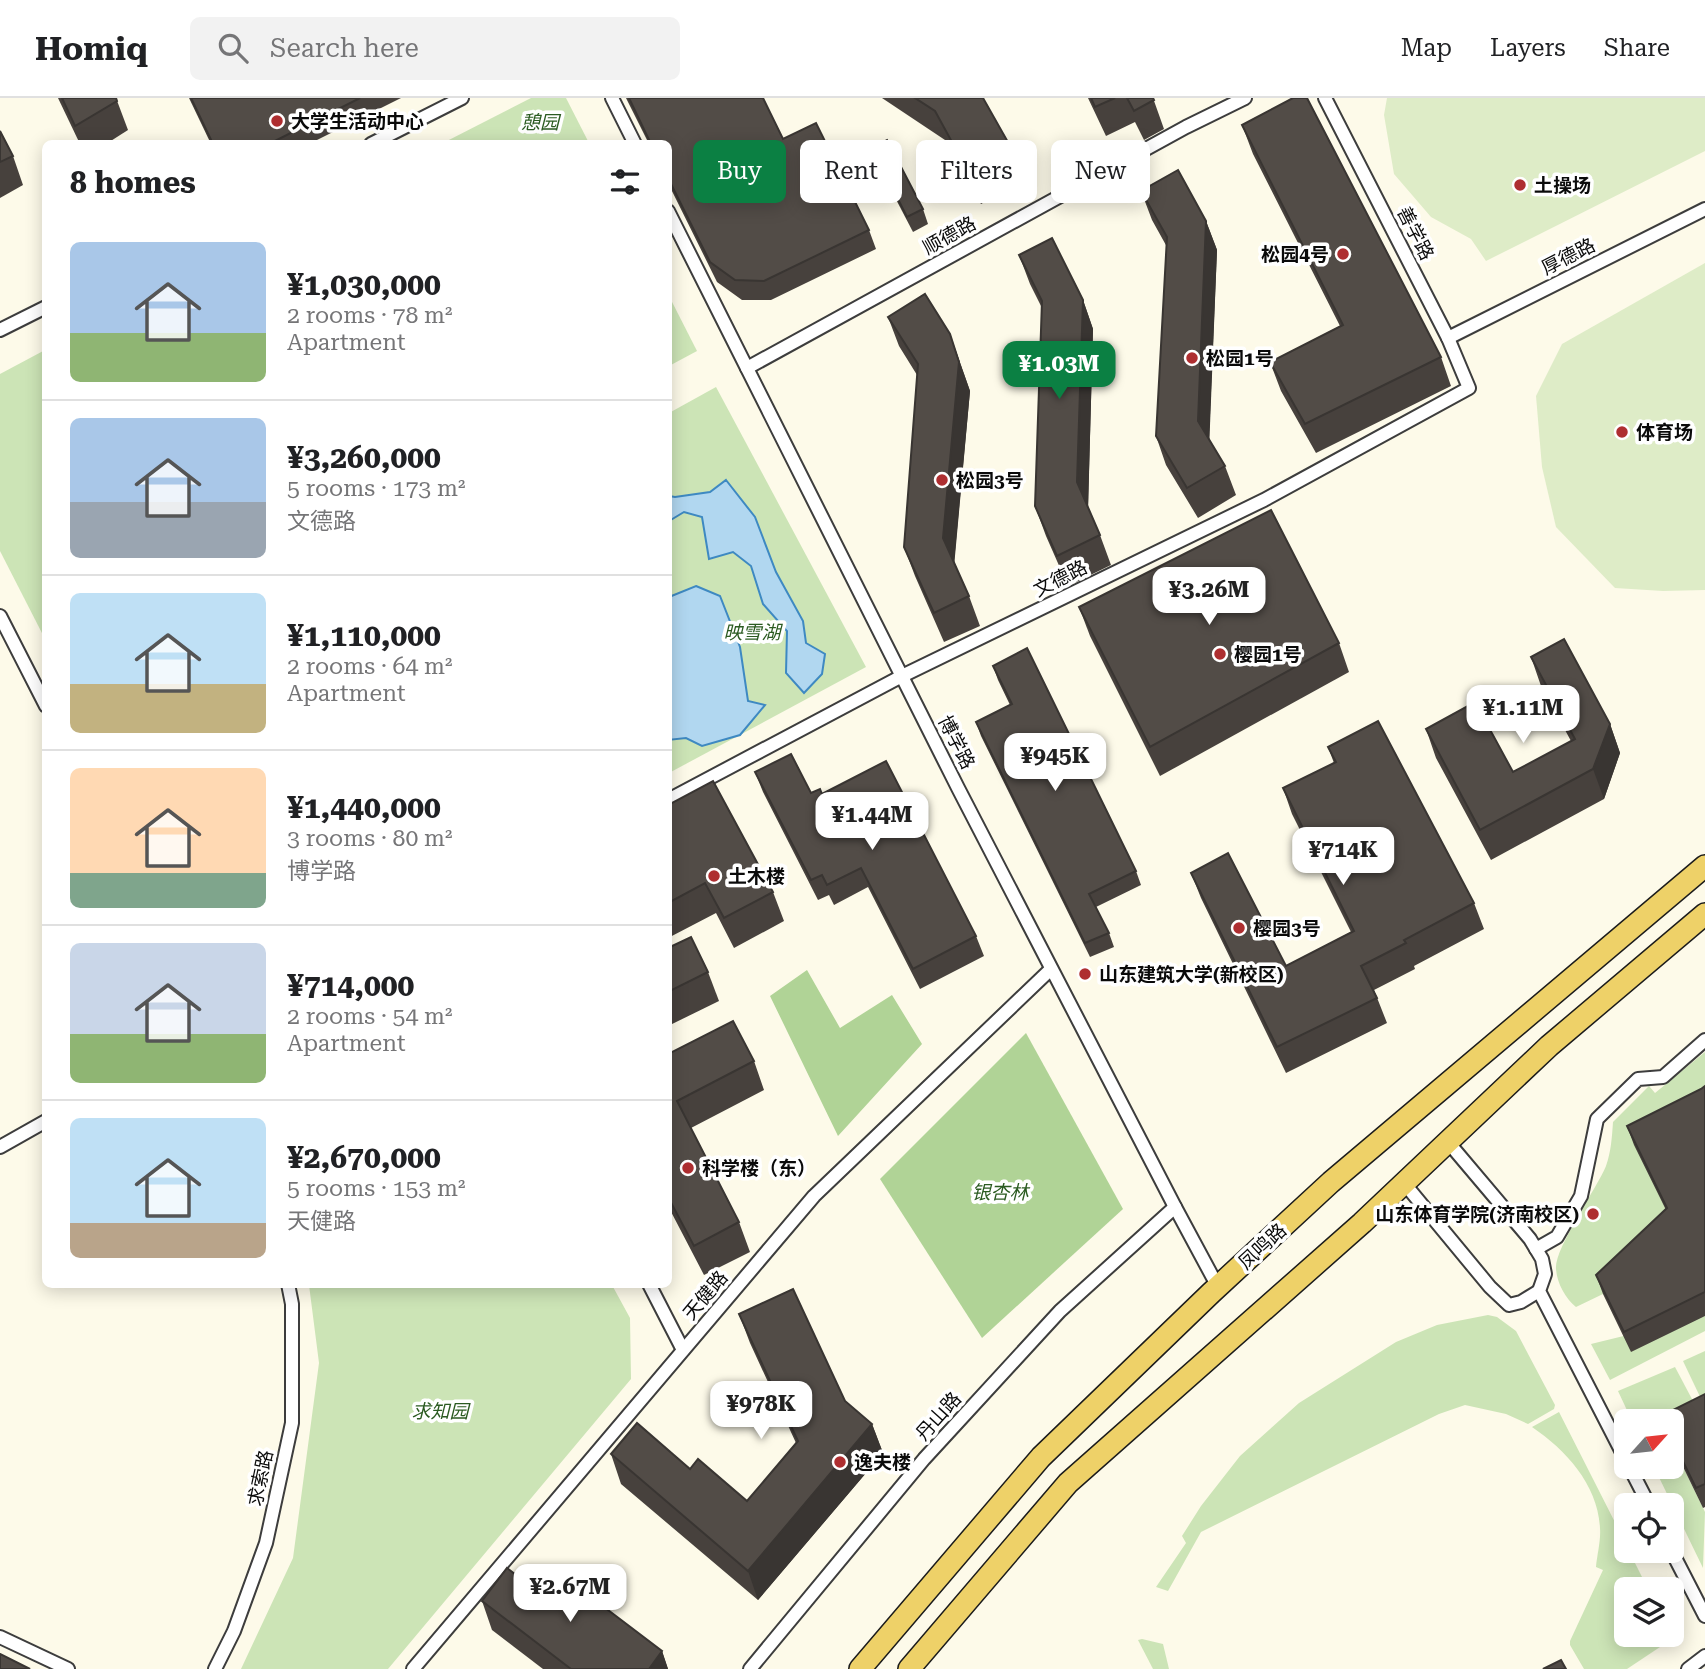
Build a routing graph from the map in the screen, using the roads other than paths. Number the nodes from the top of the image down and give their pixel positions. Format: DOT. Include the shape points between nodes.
graph roads {
  1 [pos="462,98"];
  2 [pos="612,98"];
  3 [pos="1245,98"];
  4 [pos="1325,98"];
  5 [pos="379,140"];
  6 [pos="633,140"];
  7 [pos="1705,209"];
  8 [pos="672,219"];
  9 [pos="42,309"];
  10 [pos="0,330"];
  11 [pos="1448,338"];
  12 [pos="747,368"];
  13 [pos="1469,388"];
  14 [pos="0,616"];
  15 [pos="902,676"];
  16 [pos="42,698"];
  17 [pos="672,798"];
  18 [pos="1705,866"];
  19 [pos="1705,914"];
  20 [pos="1051,969"];
  21 [pos="1705,1040"];
  22 [pos="42,1123"];
  23 [pos="1448,1142"];
  24 [pos="0,1147"];
  25 [pos="1404,1183"];
  26 [pos="1175,1208"];
  27 [pos="1536,1249"];
  28 [pos="1218,1286"];
  29 [pos="289,1288"];
  30 [pos="651,1288"];
  31 [pos="1539,1291"];
  32 [pos="683,1350"];
  33 [pos="1614,1437"];
  34 [pos="1678,1563"];
  35 [pos="1705,1616"];
  36 [pos="0,1637"];
  37 [pos="1705,1656"];
  38 [pos="68,1669"];
  39 [pos="215,1669"];
  40 [pos="413,1669"];
  41 [pos="750,1669"];
  42 [pos="860,1669"];
  43 [pos="909,1669"];
  44 [pos="1688,1669"];
  1 -- 5 [label="street"];
  2 -- 6 [label="street"];
  3 -- 12 [label="street, 顺德路"];
  4 -- 11 [label="street, 善学路"];
  7 -- 11 [label="street, 厚德路"];
  8 -- 12 [label="street, 博学路"];
  9 -- 10 [label="street"];
  11 -- 13 [label="street, 善学路"];
  12 -- 15 [label="street, 博学路"];
  13 -- 15 [label="street, 文德路" via="1264,500"];
  14 -- 16 [label="street"];
  15 -- 17 [label="street, 文德路"];
  15 -- 20 [label="street, 博学路"];
  18 -- 28 [label="main road, 凤鸣路" via="1331,1182"];
  19 -- 23 [label="main road" via="1549,1046"];
  20 -- 26 [label="street, 博学路"];
  20 -- 32 [label="street, 天健路" via="814,1196"];
  21 -- 27 [label="street" via="1663,1077 1638,1079 1597,1119 1581,1196 1557,1237"];
  22 -- 24 [label="street"];
  23 -- 25 [label="main road"];
  23 -- 27 [label="street"];
  25 -- 31 [label="street" via="1509,1305"];
  25 -- 43 [label="main road" via="1069,1483"];
  26 -- 28 [label="street, 博学路"];
  26 -- 41 [label="street, 丹山路" via="1060,1311 924,1459"];
  27 -- 31 [label="street" via="1545,1274"];
  28 -- 42 [label="main road, 凤鸣路" via="1041,1457"];
  29 -- 39 [label="street, 求索路" via="292,1423 266,1543"];
  30 -- 32 [label="street"];
  31 -- 33 [label="street"];
  32 -- 40 [label="street, 天健路"];
  34 -- 35 [label="street"];
  36 -- 38 [label="street"];
  37 -- 44 [label="street"];
}
